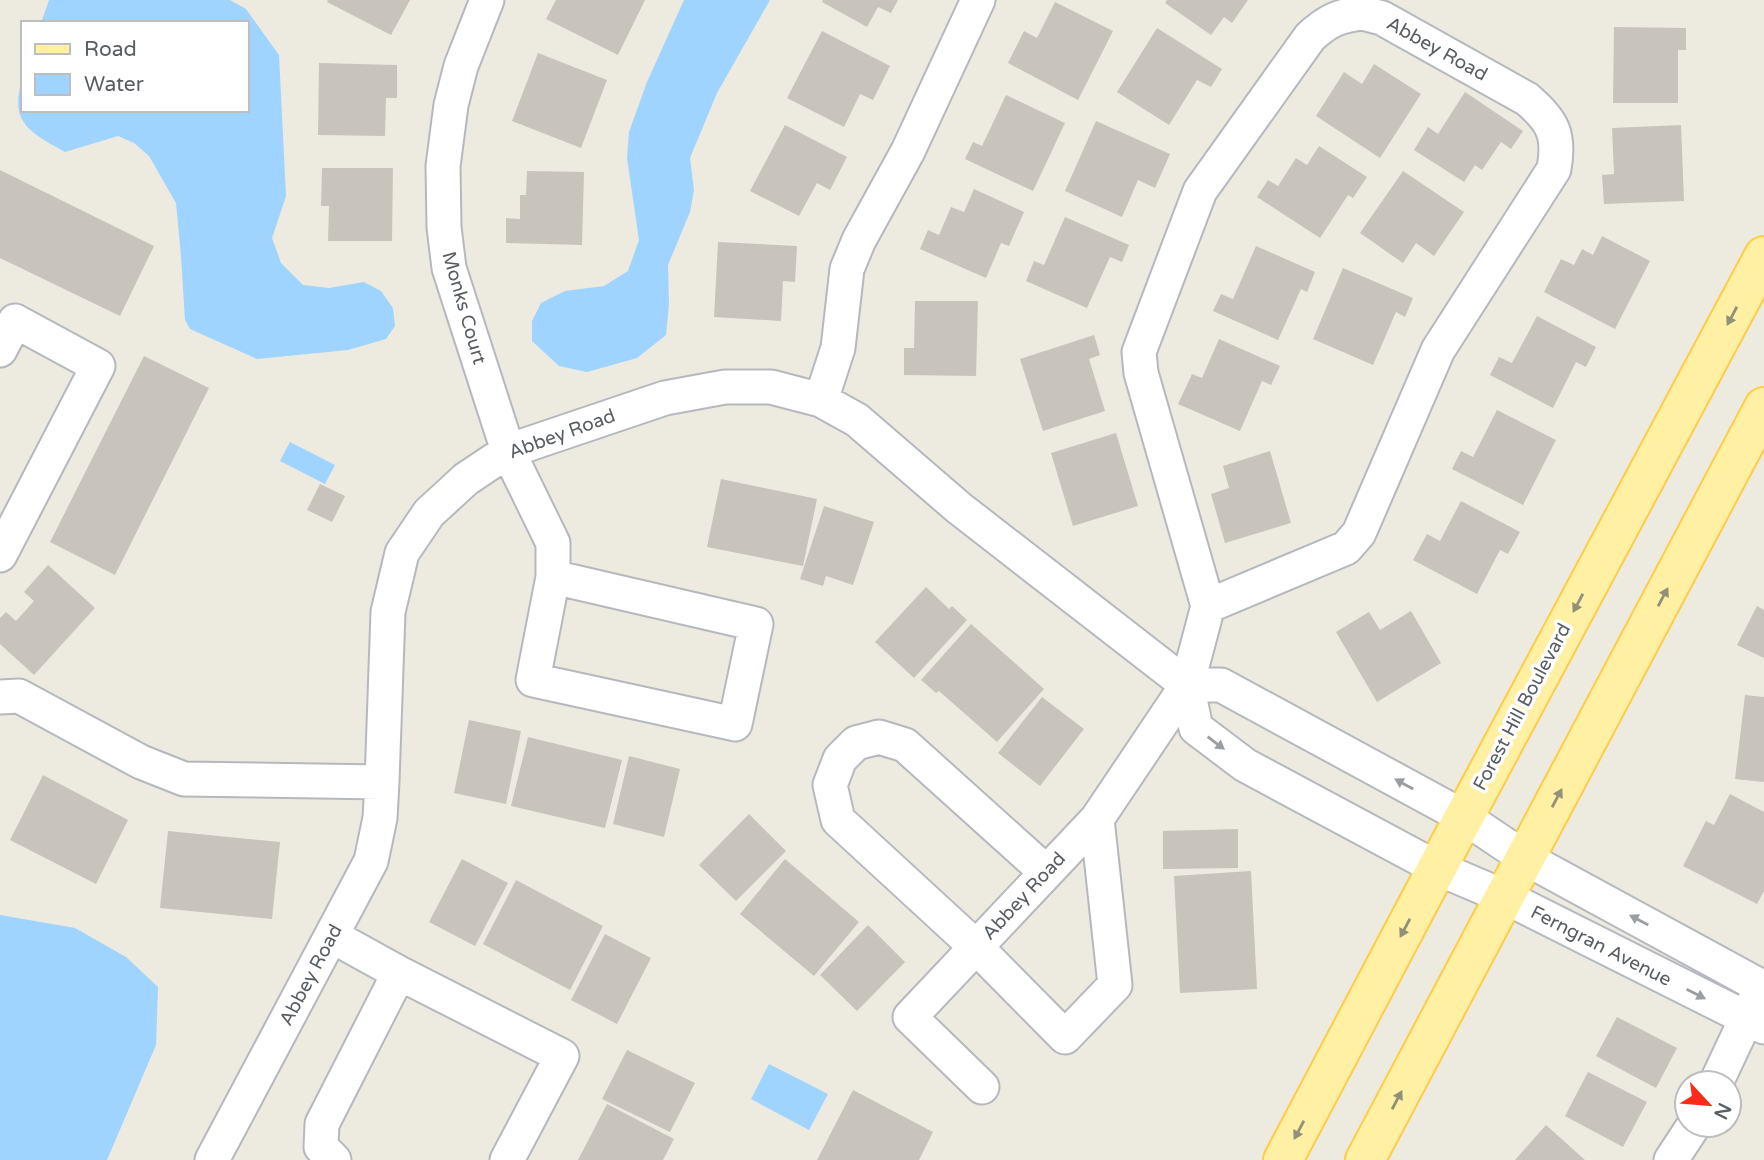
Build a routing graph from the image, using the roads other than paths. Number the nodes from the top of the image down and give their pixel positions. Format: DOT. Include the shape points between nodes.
graph roads {
  1 [pos="487,0"];
  2 [pos="978,0"];
  3 [pos="1764,256"];
  4 [pos="7,317"];
  5 [pos="0,350"];
  6 [pos="821,400"];
  7 [pos="1764,407"];
  8 [pos="508,451"];
  9 [pos="0,555"];
  10 [pos="553,577"];
  11 [pos="1208,607"];
  12 [pos="1187,685"];
  13 [pos="0,697"];
  14 [pos="382,782"];
  15 [pos="1464,817"];
  16 [pos="1097,820"];
  17 [pos="1525,858"];
  18 [pos="1437,868"];
  19 [pos="1046,873"];
  20 [pos="1504,897"];
  21 [pos="332,936"];
  22 [pos="976,947"];
  23 [pos="399,973"];
  24 [pos="1763,985"];
  25 [pos="1755,1023"];
  26 [pos="1725,1069"];
  27 [pos="982,1087"];
  28 [pos="1685,1139"];
  29 [pos="212,1160"];
  30 [pos="334,1160"];
  31 [pos="507,1160"];
  32 [pos="1283,1160"];
  33 [pos="1365,1160"];
  34 [pos="1671,1160"];
  1 -- 8 [label="street, Monks Court" via="451,105 443,166 444,227 449,268"];
  2 -- 6 [label="street" via="847,269 838,348"];
  3 -- 15 [label="main road, Forest Hill Boulevard, one-way"];
  4 -- 5 [label="street"];
  4 -- 9 [label="street" via="99,366"];
  6 -- 8 [label="street, Abbey Road" via="771,387 725,387 664,398"];
  6 -- 12 [label="street, Abbey Road" via="857,420 959,508"];
  17 -- 7 [label="main road, one-way"];
  8 -- 10 [label="street, Monks Court" via="553,543"];
  8 -- 14 [label="street, Abbey Road" via="466,479 429,513 402,554 388,612"];
  10 -- 10 [label="street, Monks Court" via="533,680 735,724 756,624"];
  11 -- 11 [label="street, Abbey Road" via="1346,548 1359,533 1438,350 1554,169 1557,150 1544,113 1382,18 1343,14 1310,37 1200,191 1139,352 1141,373"];
  11 -- 12 [label="street, Abbey Road"];
  15 -- 12 [label="street, one-way" via="1222,685"];
  12 -- 16 [label="street, Abbey Road"];
  12 -- 18 [label="street, Abbey Road, one-way" via="1196,728 1245,765"];
  13 -- 14 [label="street" via="19,696 141,762 184,779"];
  14 -- 21 [label="street, Abbey Road" via="372,861"];
  15 -- 17 [label="street, Ferngran Avenue"];
  15 -- 18 [label="main road, Forest Hill Boulevard"];
  16 -- 19 [label="street, Abbey Road"];
  16 -- 22 [label="street" via="1115,985 1065,1037"];
  17 -- 20 [label="main road"];
  24 -- 17 [label="street, Ferngran Avenue, one-way"];
  18 -- 20 [label="street, Ferngran Avenue"];
  18 -- 32 [label="main road, Forest Hill Boulevard, one-way"];
  19 -- 22 [label="street, Abbey Road"];
  19 -- 22 [label="street" via="905,745 879,737 856,743 840,758 830,785 838,820"];
  20 -- 25 [label="street, Ferngran Avenue, one-way"];
  33 -- 20 [label="main road, one-way"];
  21 -- 23 [label="street"];
  21 -- 29 [label="street, Abbey Road"];
  22 -- 27 [label="street, Abbey Road" via="910,1017"];
  23 -- 30 [label="street" via="322,1124 321,1147"];
  23 -- 31 [label="street" via="562,1056"];
  24 -- 25 [label="street"];
  25 -- 26 [label="street"];
  28 -- 34 [label="street"];
}
